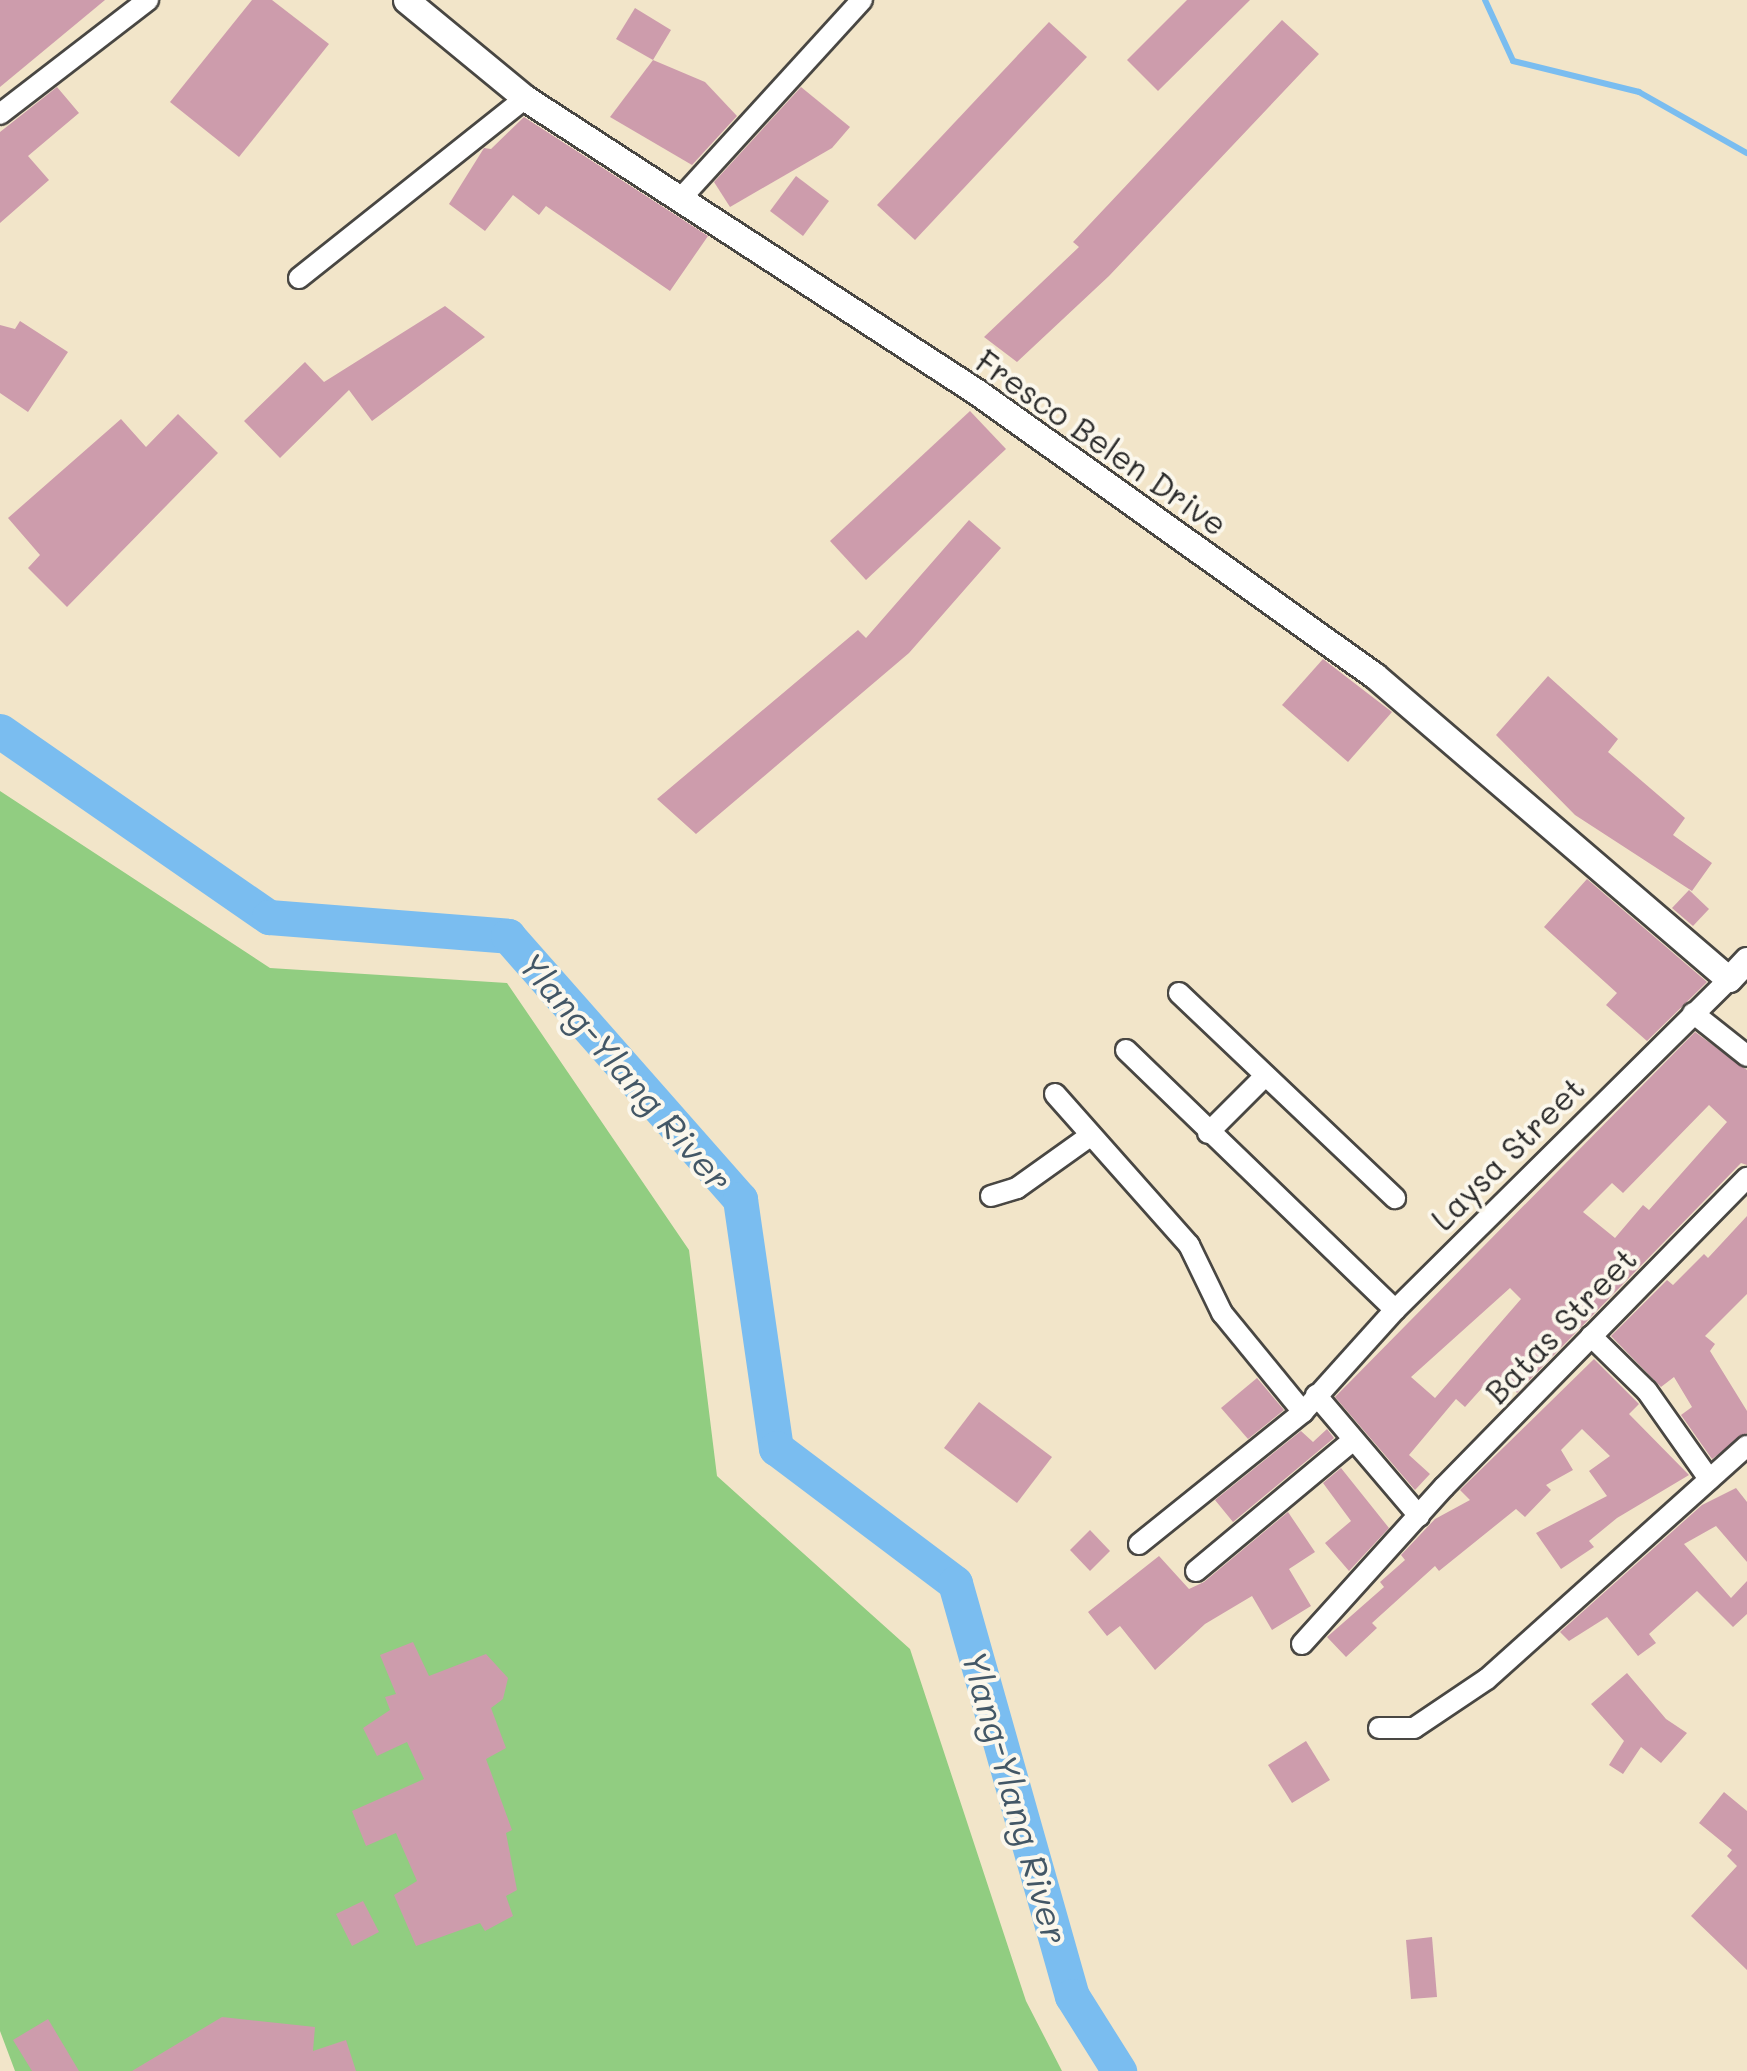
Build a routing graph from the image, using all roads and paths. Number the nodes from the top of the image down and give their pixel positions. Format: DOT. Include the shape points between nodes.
graph roads {
  1 [pos="148,0"];
  2 [pos="406,0"];
  3 [pos="862,0"];
  4 [pos="525,98"];
  5 [pos="0,114"];
  6 [pos="682,197"];
  7 [pos="298,278"];
  8 [pos="1747,960"];
  9 [pos="1729,979"];
  10 [pos="1179,994"];
  11 [pos="1693,1013"];
  12 [pos="1126,1050"];
  13 [pos="1747,1056"];
  14 [pos="1265,1076"];
  15 [pos="1055,1094"];
  16 [pos="1208,1133"];
  17 [pos="1090,1136"];
  18 [pos="1747,1178"];
  19 [pos="991,1196"];
  20 [pos="1395,1198"];
  21 [pos="1395,1310"];
  22 [pos="1591,1336"];
  23 [pos="1310,1403"];
  24 [pos="1351,1442"];
  25 [pos="1747,1446"];
  26 [pos="1709,1479"];
  27 [pos="1419,1516"];
  28 [pos="1139,1544"];
  29 [pos="1196,1571"];
  30 [pos="1302,1644"];
  31 [pos="1378,1728"];
  1 -- 5 [label="street"];
  2 -- 4 [label="street, Fresco Belen Drive"];
  3 -- 6 [label="street"];
  4 -- 6 [label="street, Fresco Belen Drive"];
  4 -- 7 [label="street"];
  6 -- 9 [label="street, Fresco Belen Drive" via="977,392 1374,675"];
  8 -- 9 [label="street, Laysa Street"];
  9 -- 11 [label="street, Laysa Street"];
  10 -- 14 [label="street"];
  11 -- 13 [label="street"];
  11 -- 21 [label="street, Laysa Street"];
  12 -- 16 [label="street"];
  14 -- 16 [label="street"];
  14 -- 20 [label="street"];
  15 -- 17 [label="street"];
  16 -- 21 [label="street"];
  17 -- 19 [label="street" via="1017,1188"];
  17 -- 23 [label="street" via="1189,1245 1222,1313"];
  18 -- 22 [label="street, Batas Street"];
  21 -- 23 [label="street, Laysa Street"];
  22 -- 26 [label="street" via="1648,1390"];
  22 -- 27 [label="street, Batas Street"];
  23 -- 24 [label="street"];
  23 -- 28 [label="street, Laysa Street"];
  24 -- 27 [label="street"];
  24 -- 29 [label="street"];
  25 -- 26 [label="street"];
  26 -- 31 [label="street" via="1487,1678 1414,1728"];
  27 -- 30 [label="street, Batas Street"];
}
